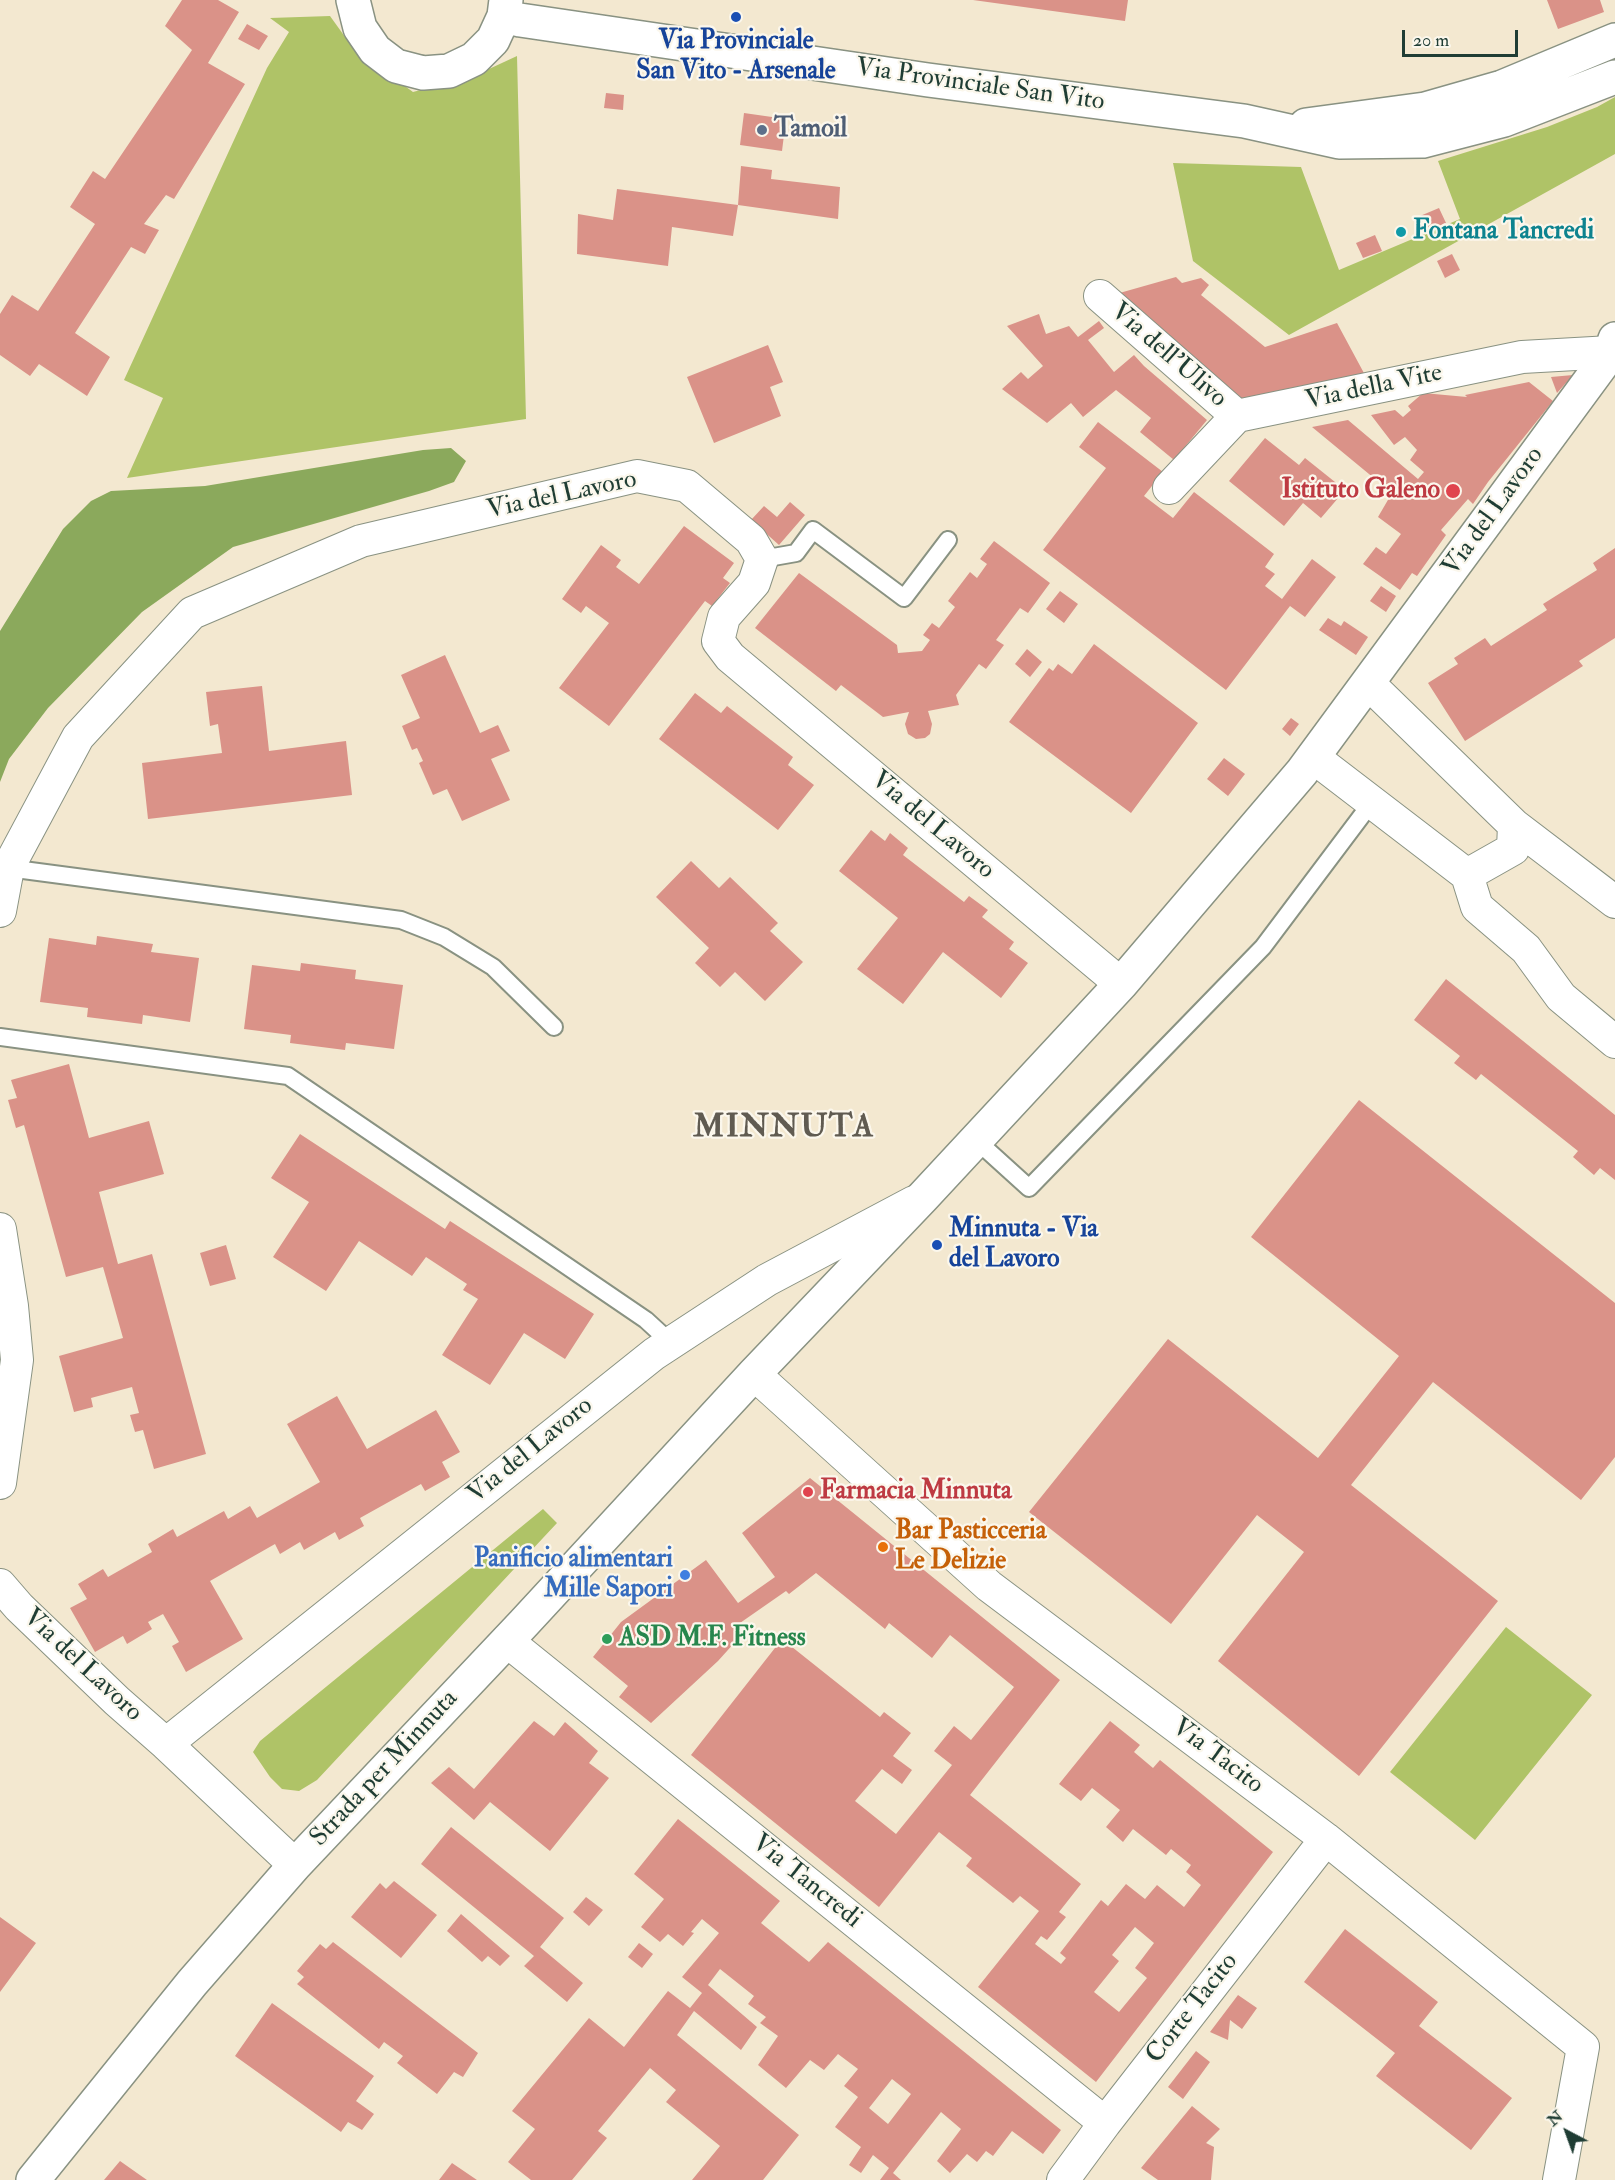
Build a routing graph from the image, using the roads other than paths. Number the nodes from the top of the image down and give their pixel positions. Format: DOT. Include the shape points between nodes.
graph roads {
  1 [pos="350,1"];
  2 [pos="505,8"];
  3 [pos="1615,40"];
  4 [pos="1615,77"];
  5 [pos="1278,128"];
  6 [pos="1100,296"];
  7 [pos="1613,346"];
  8 [pos="1237,416"];
  9 [pos="1169,488"];
  10 [pos="948,540"];
  11 [pos="762,559"];
  12 [pos="1368,683"];
  13 [pos="1313,757"];
  14 [pos="1372,802"];
  15 [pos="1514,825"];
  16 [pos="8,868"];
  17 [pos="1467,875"];
  18 [pos="1615,902"];
  19 [pos="0,910"];
  20 [pos="1121,984"];
  21 [pos="554,1027"];
  22 [pos="0,1037"];
  23 [pos="1615,1042"];
  24 [pos="976,1140"];
  25 [pos="923,1197"];
  26 [pos="0,1229"];
  27 [pos="671,1343"];
  28 [pos="754,1374"];
  29 [pos="0,1483"];
  30 [pos="0,1585"];
  31 [pos="507,1641"];
  32 [pos="166,1744"];
  33 [pos="1326,1839"];
  34 [pos="295,1865"];
  35 [pos="1105,2122"];
  36 [pos="33,2180"];
  37 [pos="1063,2180"];
  38 [pos="1559,2180"];
  1 -- 2 [label="street, Via Provinciale San Vito" via="360,28 375,50 396,66 423,73 450,71 474,59 493,40"];
  2 -- 5 [label="street, Via Provinciale San Vito" via="520,20"];
  3 -- 5 [label="street, Via Provinciale San Vito" via="1502,87 1425,109"];
  4 -- 5 [label="street, Via Provinciale San Vito" via="1504,120 1423,141 1339,142"];
  6 -- 8 [label="street, Via dell'Ulivo"];
  7 -- 8 [label="street, Via della Vite" via="1522,357"];
  7 -- 12 [label="street, Via del Lavoro"];
  8 -- 9 [label="street"];
  10 -- 11 [label="lane" via="904,598 813,530 796,553"];
  11 -- 16 [label="street, Via del Lavoro" via="751,540 687,486 637,476 361,541 192,613 78,737"];
  11 -- 20 [label="street, Via del Lavoro" via="754,583 724,617 718,641 730,657"];
  12 -- 13 [label="street, Via del Lavoro"];
  12 -- 15 [label="street"];
  13 -- 14 [label="street"];
  13 -- 20 [label="street, Via del Lavoro"];
  14 -- 17 [label="street"];
  14 -- 24 [label="lane" via="1263,946 1029,1188"];
  15 -- 17 [label="street" via="1513,849"];
  15 -- 18 [label="street"];
  16 -- 19 [label="street, Via del Lavoro"];
  16 -- 21 [label="lane" via="401,920 444,937 493,967"];
  17 -- 23 [label="street" via="1477,907 1526,949 1561,997"];
  20 -- 24 [label="street, Via del Lavoro"];
  22 -- 27 [label="lane" via="288,1076 646,1320"];
  24 -- 25 [label="street, Via del Lavoro"];
  25 -- 27 [label="street, Via del Lavoro" via="767,1280"];
  25 -- 28 [label="street, Via del Lavoro"];
  26 -- 29 [label="street" via="17,1360"];
  27 -- 32 [label="street, Via del Lavoro"];
  28 -- 31 [label="street, Strada per Minnuta"];
  28 -- 33 [label="street, Via Tacito" via="988,1586"];
  30 -- 32 [label="street, Via del Lavoro"];
  31 -- 34 [label="street, Strada per Minnuta"];
  31 -- 35 [label="street, Via Tancredi"];
  32 -- 34 [label="street, Via del Lavoro"];
  33 -- 35 [label="street, Corte Tacito"];
  33 -- 38 [label="street, Via Tacito" via="1583,2047"];
  34 -- 36 [label="street, Strada per Minnuta" via="192,1983"];
  35 -- 37 [label="street, Corte Tacito"];
}
